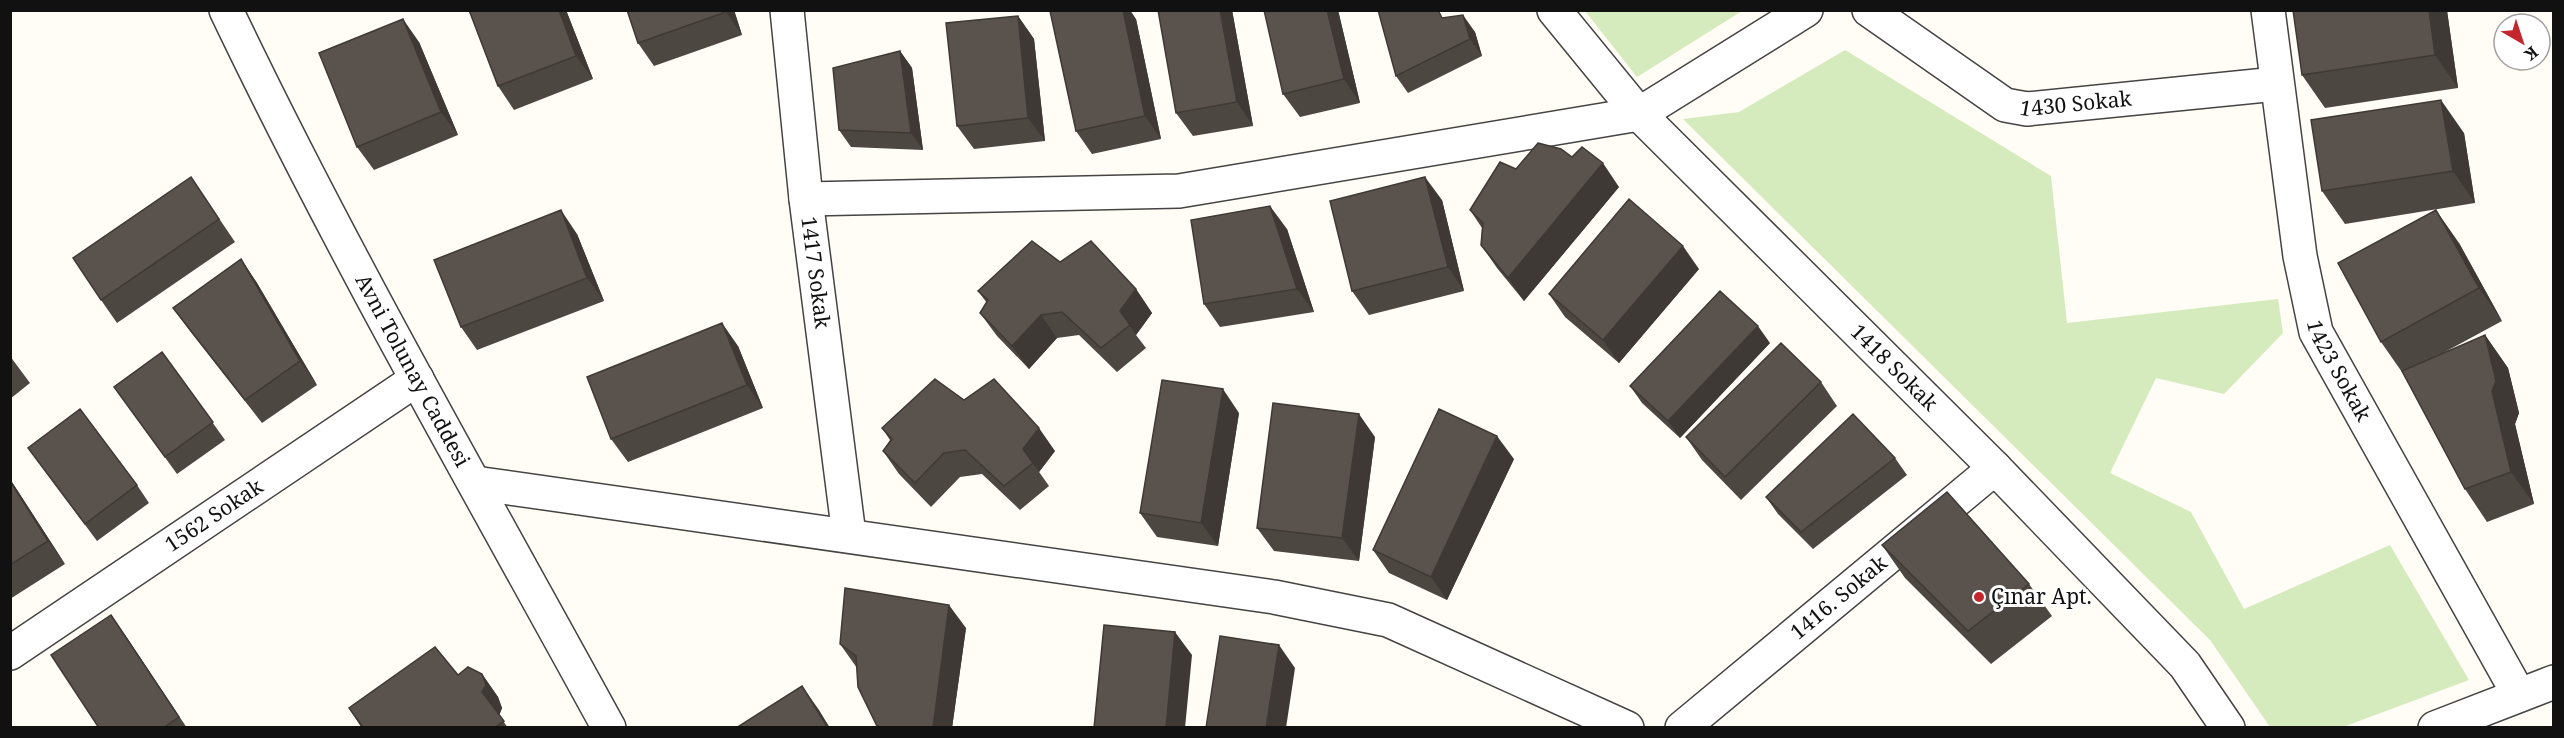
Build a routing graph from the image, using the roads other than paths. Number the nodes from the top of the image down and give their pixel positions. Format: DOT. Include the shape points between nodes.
graph roads {
  1 [pos="226,10"];
  2 [pos="788,10"];
  3 [pos="1554,10"];
  4 [pos="1806,10"];
  5 [pos="1869,10"];
  6 [pos="2268,10"];
  7 [pos="2276,84"];
  8 [pos="1639,114"];
  9 [pos="806,199"];
  10 [pos="417,379"];
  11 [pos="1995,468"];
  12 [pos="475,483"];
  13 [pos="849,535"];
  14 [pos="10,653"];
  15 [pos="2553,682"];
  16 [pos="2519,695"];
  17 [pos="609,728"];
  18 [pos="1627,728"];
  19 [pos="1682,728"];
  20 [pos="2228,728"];
  21 [pos="2435,728"];
  1 -- 10 [label="street, Avni Tolunay Caddesi"];
  2 -- 9 [label="street, 1417 Sokak"];
  3 -- 8 [label="street, 1418 Sokak"];
  4 -- 8 [label="street"];
  5 -- 7 [label="street, 1430 Sokak" via="2005,105 2027,109"];
  6 -- 7 [label="street, 1423 Sokak"];
  7 -- 16 [label="street, 1423 Sokak" via="2300,256 2316,332"];
  8 -- 9 [label="street" via="1179,191"];
  8 -- 11 [label="street, 1418 Sokak"];
  9 -- 13 [label="street, 1417 Sokak"];
  10 -- 12 [label="street, Avni Tolunay Caddesi"];
  10 -- 14 [label="street, 1562 Sokak"];
  11 -- 19 [label="street, 1416. Sokak"];
  11 -- 20 [label="street, 1418 Sokak" via="2185,665"];
  12 -- 13 [label="street"];
  12 -- 17 [label="street, Avni Tolunay Caddesi"];
  13 -- 18 [label="street" via="1274,597 1388,620"];
  15 -- 16 [label="street"];
  16 -- 21 [label="street"];
}
